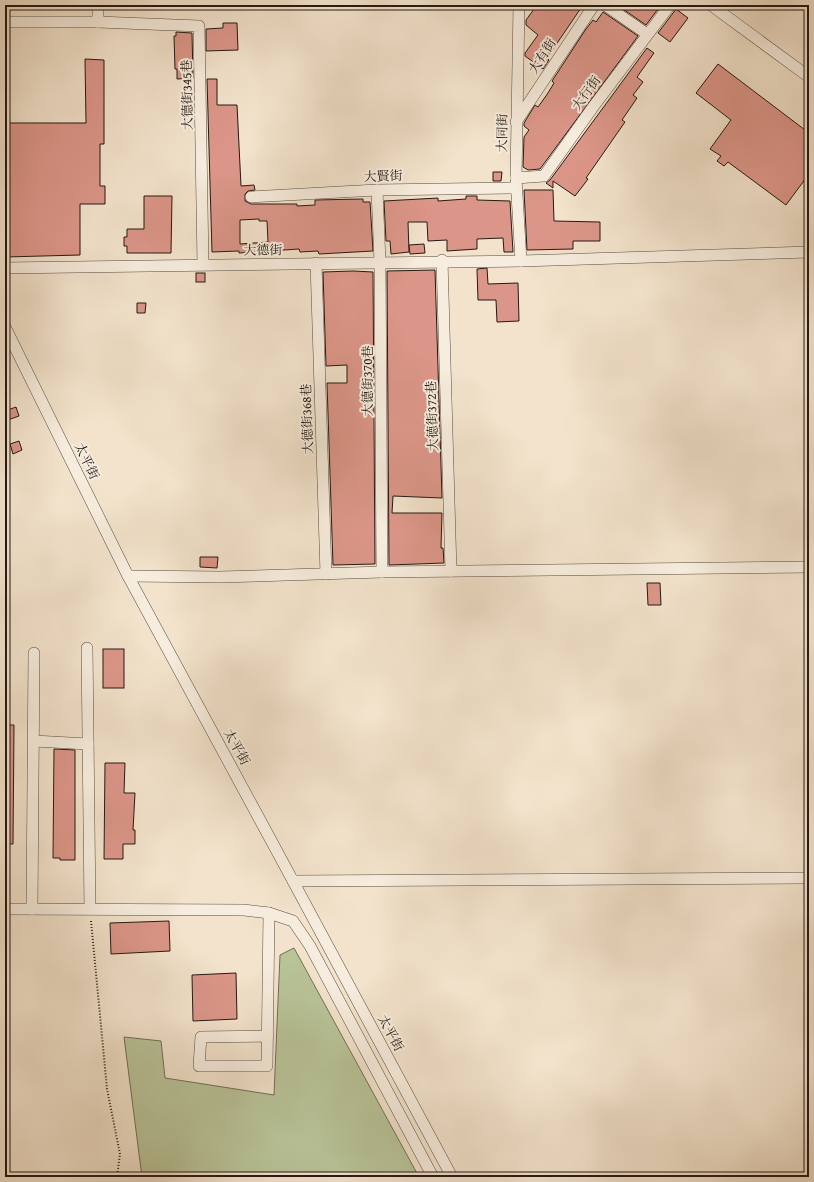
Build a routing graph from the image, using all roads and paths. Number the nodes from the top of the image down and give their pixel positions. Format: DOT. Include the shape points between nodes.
graph roads {
  1 [pos="98,5"];
  2 [pos="519,5"];
  3 [pos="594,5"];
  4 [pos="605,5"];
  5 [pos="670,5"];
  6 [pos="711,5"];
  7 [pos="5,22"];
  8 [pos="98,22"];
  9 [pos="647,34"];
  10 [pos="809,76"];
  11 [pos="516,123"];
  12 [pos="516,183"];
  13 [pos="377,190"];
  14 [pos="251,197"];
  15 [pos="809,252"];
  16 [pos="442,260"];
  17 [pos="521,261"];
  18 [pos="380,262"];
  19 [pos="316,263"];
  20 [pos="203,264"];
  21 [pos="5,268"];
  22 [pos="5,327"];
  23 [pos="809,567"];
  24 [pos="451,571"];
  25 [pos="382,572"];
  26 [pos="326,574"];
  27 [pos="128,576"];
  28 [pos="87,648"];
  29 [pos="34,653"];
  30 [pos="34,742"];
  31 [pos="88,744"];
  32 [pos="809,878"];
  33 [pos="293,881"];
  34 [pos="5,909"];
  35 [pos="32,909"];
  36 [pos="90,909"];
  37 [pos="268,913"];
  38 [pos="268,1036"];
  39 [pos="117,1177"];
  40 [pos="433,1177"];
  41 [pos="452,1177"];
  1 -- 8 [label="street"];
  2 -- 11 [label="street, 大同街"];
  3 -- 11 [label="street, 大有街"];
  4 -- 9 [label="street"];
  5 -- 9 [label="street, 大行街"];
  6 -- 10 [label="street"];
  7 -- 8 [label="street"];
  8 -- 20 [label="street, 大德街345巷" via="200,26"];
  9 -- 12 [label="street, 大行街" via="544,176"];
  11 -- 12 [label="street, 大同街"];
  12 -- 13 [label="street, 大賢街"];
  12 -- 17 [label="street, 大同街"];
  13 -- 14 [label="street, 大賢街"];
  13 -- 18 [label="street, 大德街370巷"];
  15 -- 17 [label="street, 大德街"];
  16 -- 17 [label="street, 大德街"];
  16 -- 18 [label="street, 大德街"];
  16 -- 24 [label="street, 大德街372巷"];
  18 -- 19 [label="street, 大德街"];
  18 -- 25 [label="street, 大德街370巷"];
  19 -- 20 [label="street, 大德街"];
  19 -- 26 [label="street, 大德街368巷"];
  20 -- 21 [label="street, 大德街"];
  22 -- 27 [label="street, 太平街"];
  23 -- 24 [label="street"];
  24 -- 25 [label="street"];
  25 -- 26 [label="street"];
  26 -- 27 [label="street"];
  27 -- 33 [label="street, 太平街"];
  28 -- 31 [label="street"];
  29 -- 30 [label="street"];
  30 -- 31 [label="street"];
  30 -- 35 [label="street"];
  31 -- 36 [label="street"];
  32 -- 33 [label="street"];
  33 -- 41 [label="street, 太平街"];
  34 -- 35 [label="street"];
  35 -- 36 [label="street"];
  36 -- 37 [label="street" via="244,910"];
  36 -- 39 [label="path" via="107,1089 120,1154"];
  37 -- 38 [label="street"];
  37 -- 40 [label="street" via="293,920 310,946"];
  38 -- 38 [label="street" via="267,1066 199,1066 201,1037"];
}
